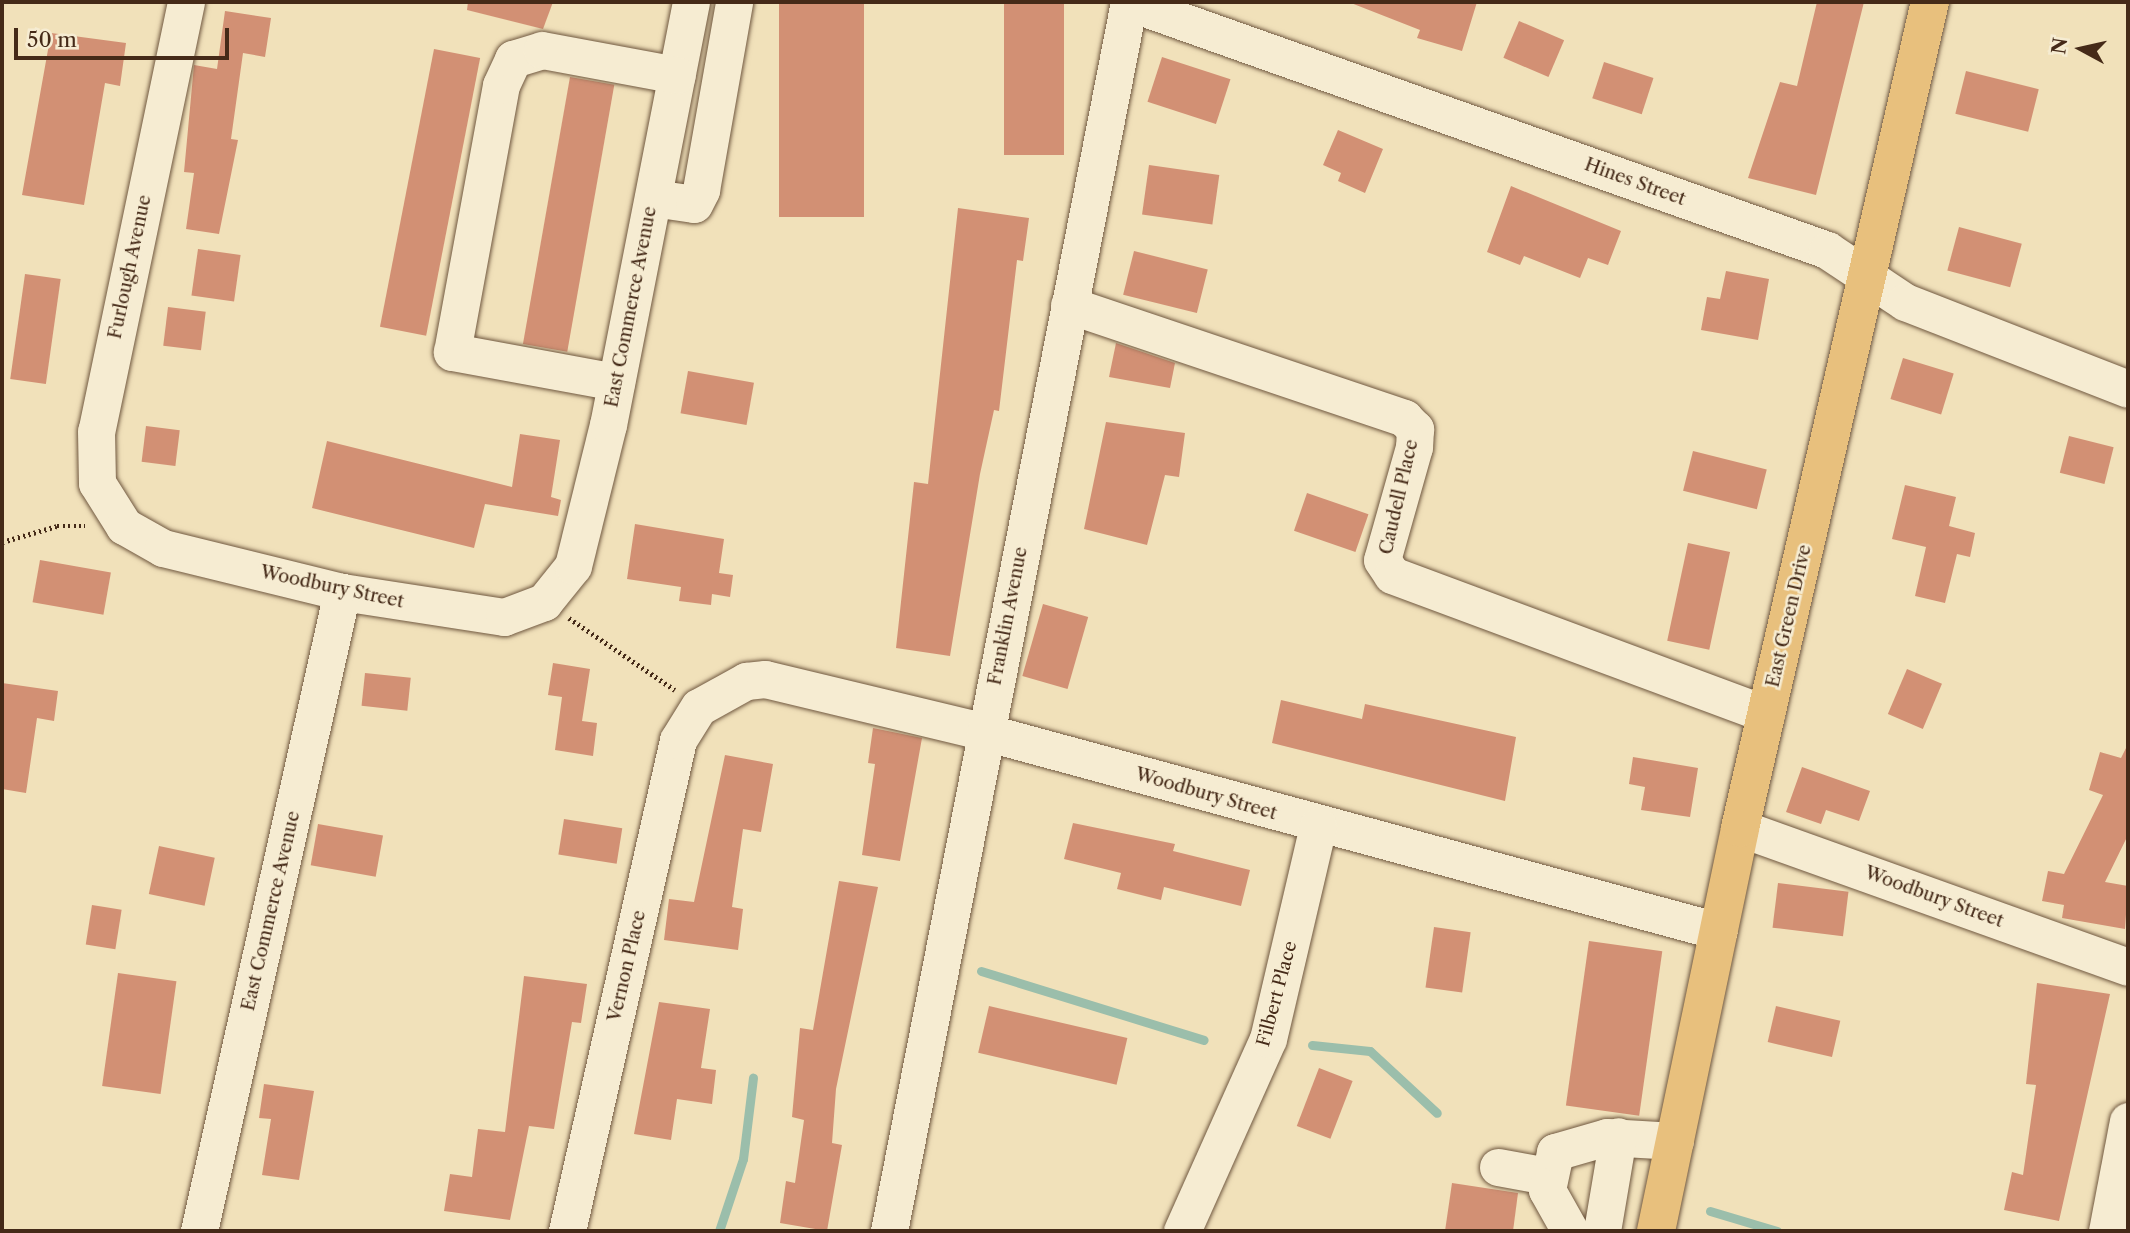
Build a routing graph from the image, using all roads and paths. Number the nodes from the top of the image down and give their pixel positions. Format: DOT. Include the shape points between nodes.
graph roads {
  1 [pos="186,2"];
  2 [pos="691,2"];
  3 [pos="734,2"];
  4 [pos="1128,2"];
  5 [pos="1930,2"];
  6 [pos="677,75"];
  7 [pos="653,198"];
  8 [pos="1867,275"];
  9 [pos="1069,305"];
  10 [pos="617,382"];
  11 [pos="2128,389"];
  12 [pos="124,526"];
  13 [pos="2,542"];
  14 [pos="342,592"];
  15 [pos="544,602"];
  16 [pos="699,707"];
  17 [pos="1766,714"];
  18 [pos="985,732"];
  19 [pos="1318,826"];
  20 [pos="1740,828"];
  21 [pos="1717,932"];
  22 [pos="2128,967"];
  23 [pos="2128,1121"];
  24 [pos="1618,1136"];
  25 [pos="1675,1141"];
  26 [pos="1498,1167"];
  27 [pos="1547,1175"];
  28 [pos="199,1231"];
  29 [pos="567,1231"];
  30 [pos="889,1231"];
  31 [pos="1182,1231"];
  32 [pos="1570,1231"];
  33 [pos="1602,1231"];
  34 [pos="1656,1231"];
  35 [pos="2106,1231"];
  1 -- 12 [label="street, Furlough Avenue" via="96,431 97,483"];
  2 -- 6 [label="street, East Commerce Avenue"];
  3 -- 7 [label="street" via="701,190 694,204"];
  4 -- 8 [label="street, Hines Street" via="1827,250"];
  4 -- 9 [label="street, Franklin Avenue"];
  5 -- 8 [label="main road, East Green Drive"];
  6 -- 7 [label="street, East Commerce Avenue"];
  6 -- 10 [label="street" via="542,50 513,59 501,85 452,352"];
  7 -- 10 [label="street, East Commerce Avenue"];
  8 -- 11 [label="street, Hines Street" via="1905,302"];
  8 -- 17 [label="main road, East Green Drive"];
  9 -- 17 [label="street, Caudell Place" via="1404,418 1415,438 1382,560 1392,575"];
  9 -- 18 [label="street, Franklin Avenue"];
  10 -- 15 [label="street, East Commerce Avenue" via="573,566"];
  12 -- 13 [label="path" via="57,526"];
  12 -- 14 [label="street, Woodbury Street" via="163,548"];
  14 -- 15 [label="street, Woodbury Street" via="504,617"];
  14 -- 28 [label="street, East Commerce Avenue"];
  15 -- 16 [label="path"];
  16 -- 18 [label="street, Woodbury Street" via="720,690 765,680"];
  16 -- 29 [label="street, Vernon Place" via="678,740"];
  17 -- 20 [label="main road, East Green Drive"];
  18 -- 19 [label="street, Woodbury Street"];
  18 -- 30 [label="street, Franklin Avenue"];
  19 -- 21 [label="street, Woodbury Street"];
  19 -- 31 [label="street, Filbert Place" via="1268,1039"];
  20 -- 21 [label="main road, East Green Drive"];
  20 -- 22 [label="street, Woodbury Street"];
  21 -- 25 [label="main road, East Green Drive"];
  23 -- 35 [label="street"];
  24 -- 25 [label="street"];
  24 -- 27 [label="street" via="1562,1148"];
  24 -- 33 [label="street"];
  25 -- 34 [label="main road, East Green Drive"];
  26 -- 27 [label="street"];
  27 -- 32 [label="street" via="1547,1191"];
}
